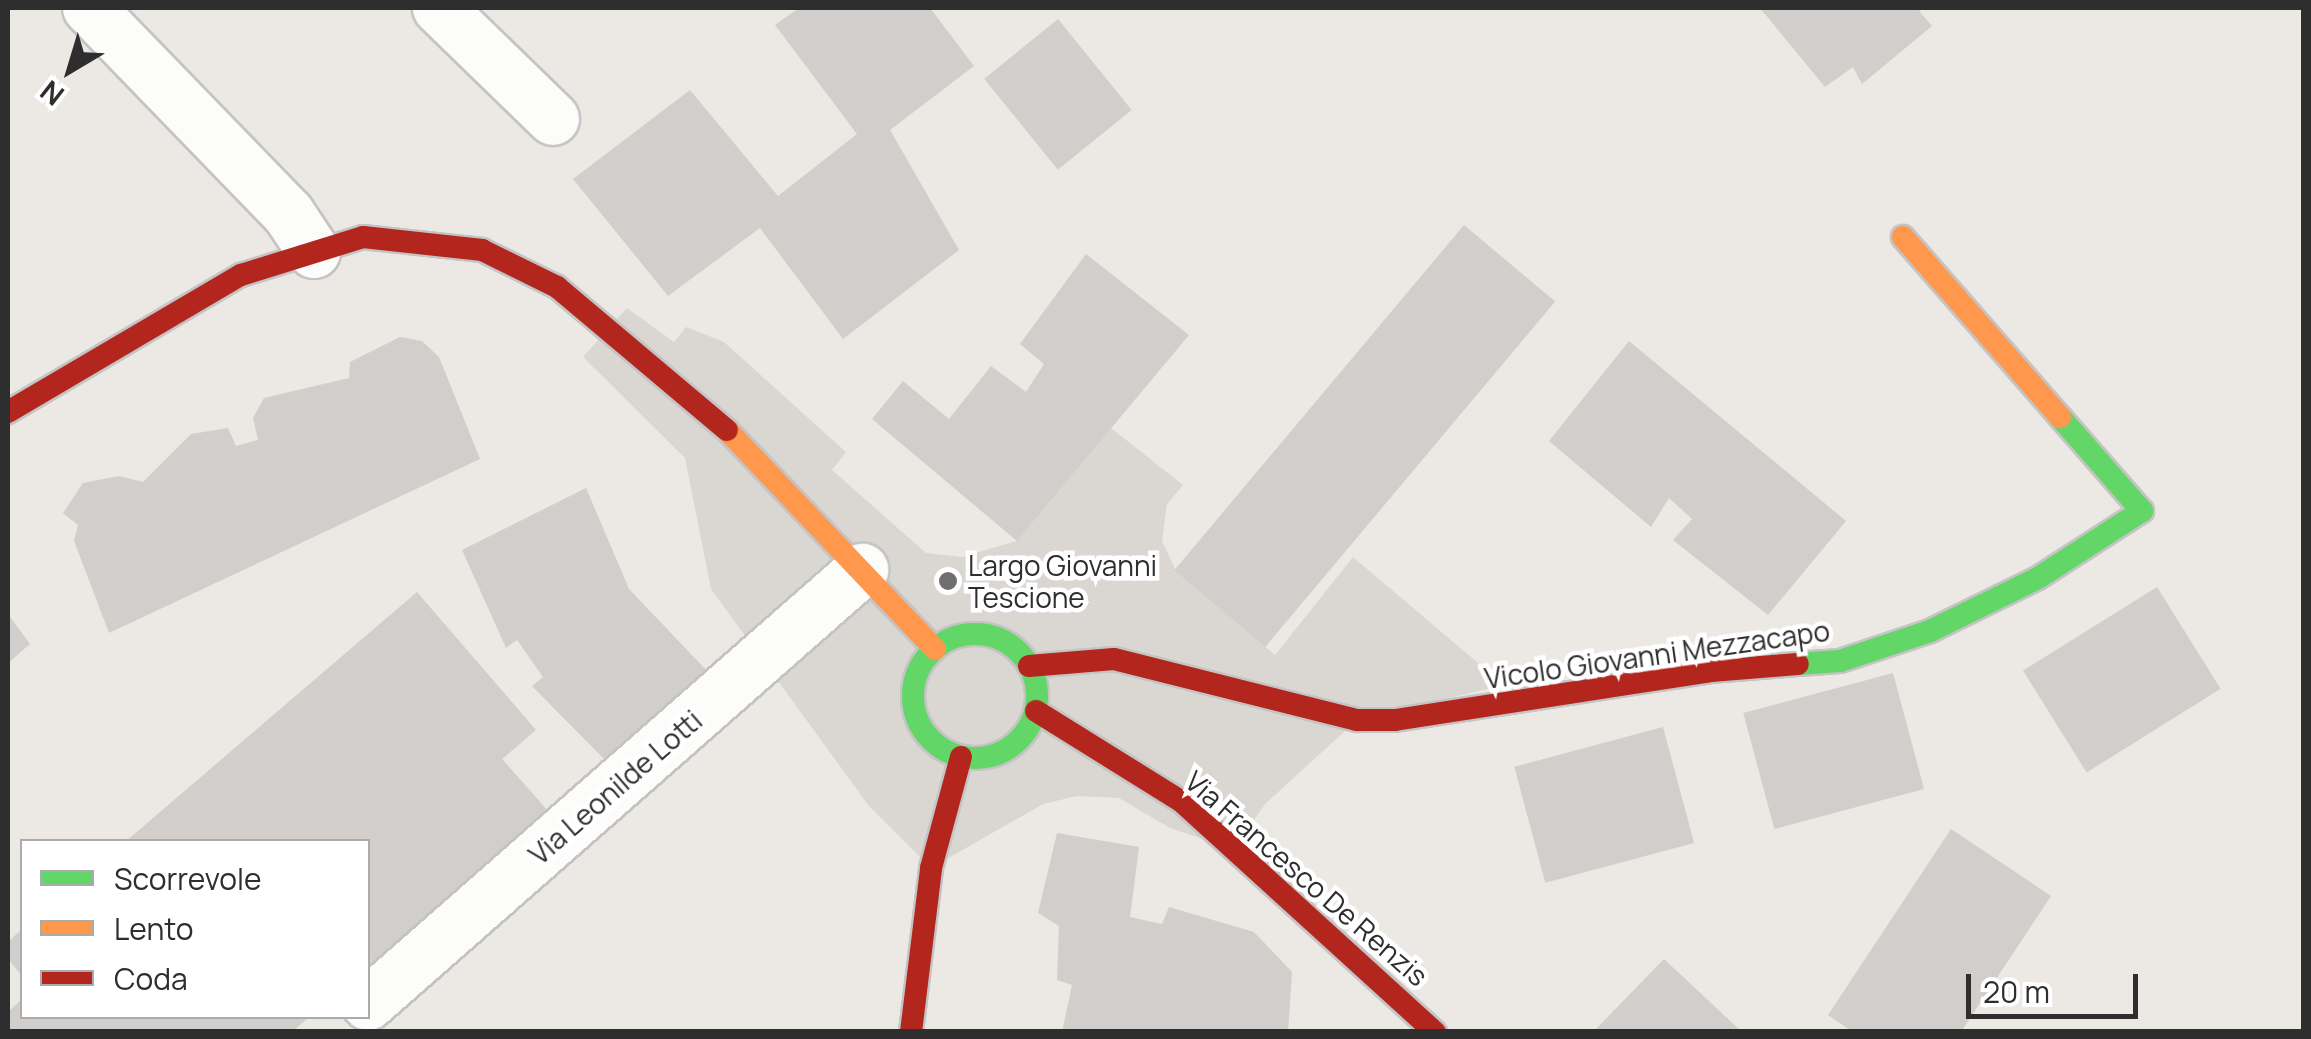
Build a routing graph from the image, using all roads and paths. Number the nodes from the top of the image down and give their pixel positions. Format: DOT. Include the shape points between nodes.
graph roads {
  1 [pos="89,8"];
  2 [pos="440,8"];
  3 [pos="553,120"];
  4 [pos="1903,237"];
  5 [pos="314,252"];
  6 [pos="8,412"];
  7 [pos="862,570"];
  8 [pos="935,649"];
  9 [pos="1029,666"];
  10 [pos="1036,710"];
  11 [pos="961,757"];
  12 [pos="370,1002"];
  13 [pos="911,1032"];
  14 [pos="1435,1032"];
  1 -- 5 [label="street" via="288,212"];
  2 -- 3 [label="street"];
  4 -- 9 [label="street, Vicolo Giovanni Mezzacapo" via="2142,511 2038,578 1930,631 1840,661 1711,671 1395,720 1356,720 1114,659"];
  5 -- 6 [label="street" via="241,274"];
  5 -- 7 [label="street" via="363,238 482,250 557,287 700,401"];
  7 -- 8 [label="street"];
  7 -- 12 [label="street, Via Leonilde Lotti"];
  8 -- 9 [label="street" via="970,635 990,636"];
  8 -- 11 [label="street" via="915,682 918,720 942,750"];
  9 -- 10 [label="street"];
  10 -- 11 [label="street" via="1028,729 999,754"];
  10 -- 14 [label="street, Via Francesco De Renzis" via="1182,802"];
  11 -- 13 [label="street" via="931,868"];
}
